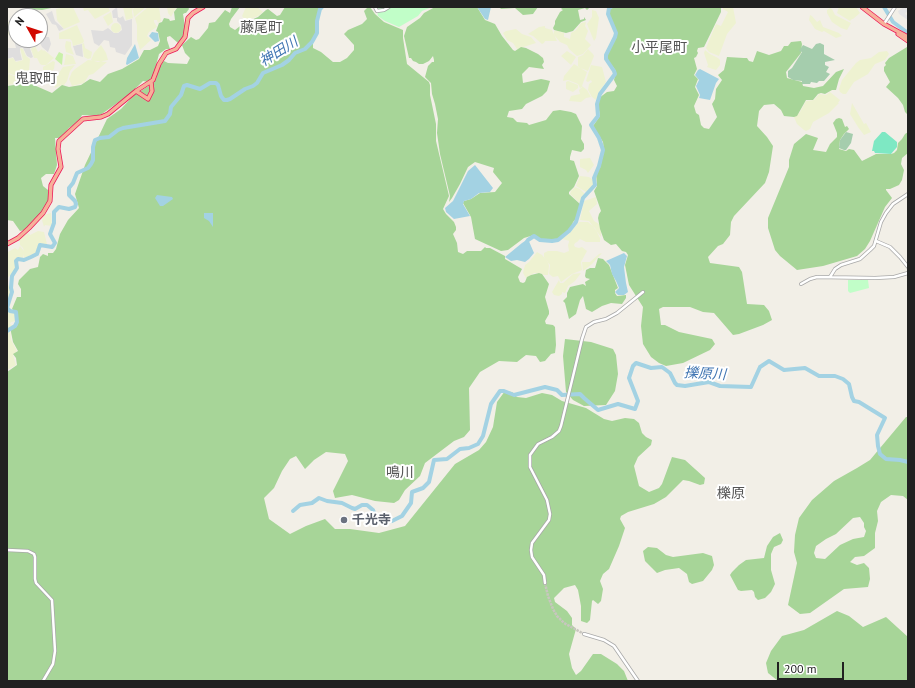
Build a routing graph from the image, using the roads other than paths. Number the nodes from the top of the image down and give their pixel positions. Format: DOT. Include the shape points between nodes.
graph roads {
  1 [pos="202,7"];
  2 [pos="375,7"];
  3 [pos="389,7"];
  4 [pos="862,7"];
  5 [pos="895,7"];
  6 [pos="886,25"];
  7 [pos="908,37"];
  8 [pos="908,41"];
  9 [pos="151,82"];
  10 [pos="136,91"];
  11 [pos="908,194"];
  12 [pos="876,241"];
  13 [pos="7,244"];
  14 [pos="908,267"];
  15 [pos="908,273"];
  16 [pos="830,277"];
  17 [pos="801,284"];
  18 [pos="643,292"];
  19 [pos="7,550"];
  20 [pos="545,583"];
  21 [pos="584,634"];
  22 [pos="43,681"];
  23 [pos="638,681"];
  1 -- 9 [label="highway" via="190,16 185,37 176,49 166,53"];
  2 -- 3 [label="street" via="377,11"];
  4 -- 6 [label="highway"];
  5 -- 6 [label="street"];
  6 -- 7 [label="highway"];
  6 -- 8 [label="highway"];
  9 -- 10 [label="highway"];
  9 -- 10 [label="highway" via="152,91 148,99"];
  10 -- 13 [label="highway" via="104,116 83,119 59,141 61,167 52,182 49,204 29,228"];
  11 -- 12 [label="street" via="886,213"];
  12 -- 14 [label="street" via="890,247"];
  12 -- 16 [label="street" via="864,257 841,265"];
  15 -- 16 [label="street" via="875,278"];
  16 -- 17 [label="street" via="817,277"];
  18 -- 20 [label="street" via="611,316 586,327 561,426 556,434 535,447 529,459 530,467 547,500 550,514 549,520 532,543 531,550 532,557 544,575"];
  19 -- 22 [label="street" via="28,550 34,554 36,582 52,600 55,651 53,664"];
  21 -- 23 [label="street" via="608,641 614,646"];
}
